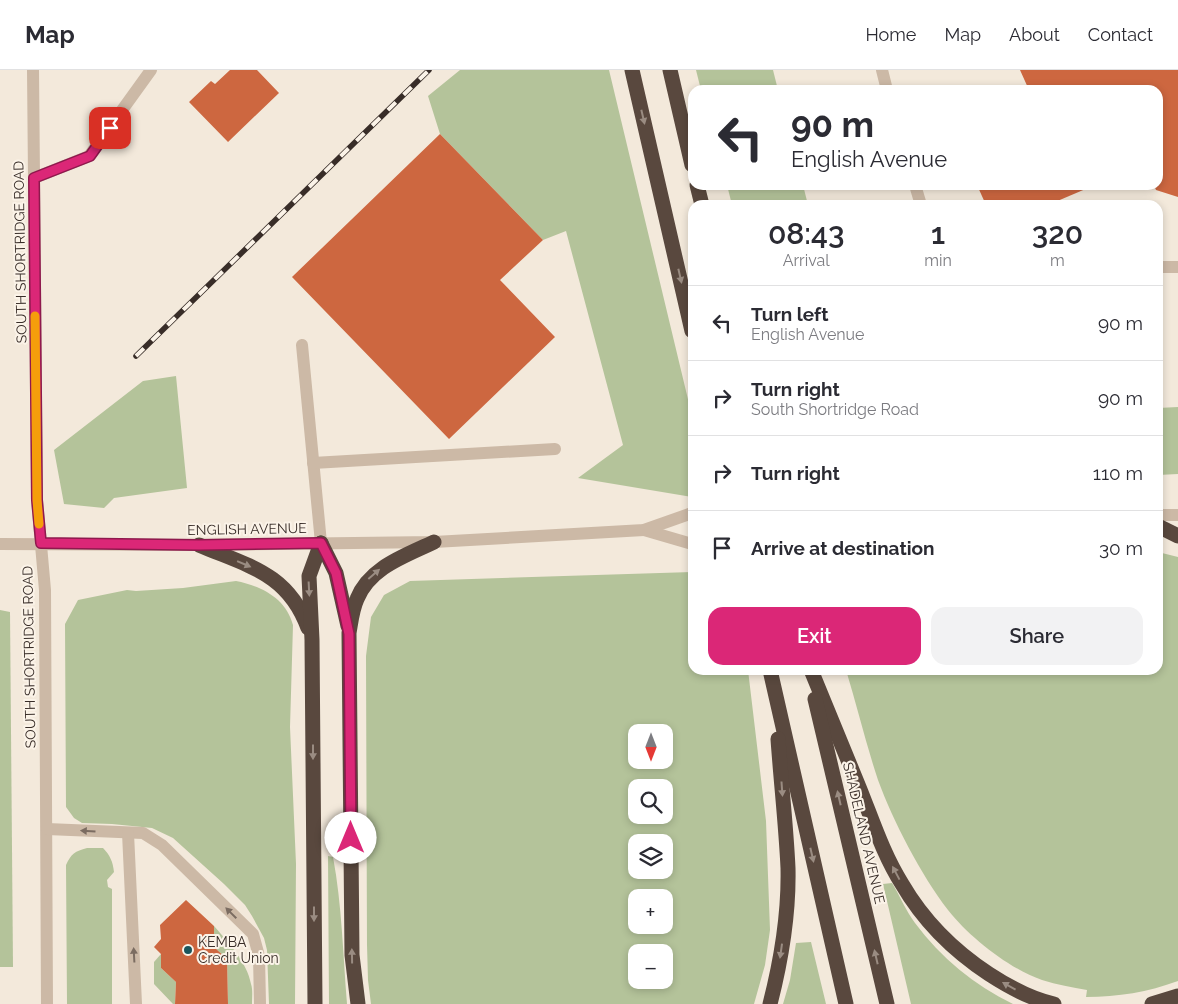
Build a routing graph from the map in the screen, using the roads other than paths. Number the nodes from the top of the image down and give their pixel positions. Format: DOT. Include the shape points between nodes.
graph roads {
  1 [pos="32,70"];
  2 [pos="151,70"];
  3 [pos="632,70"];
  4 [pos="670,70"];
  5 [pos="882,70"];
  6 [pos="886,85"];
  7 [pos="688,148"];
  8 [pos="34,178"];
  9 [pos="1163,267"];
  10 [pos="1178,267"];
  11 [pos="688,314"];
  12 [pos="302,345"];
  13 [pos="555,449"];
  14 [pos="313,463"];
  15 [pos="688,514"];
  16 [pos="1163,515"];
  17 [pos="1178,515"];
  18 [pos="1163,528"];
  19 [pos="644,530"];
  20 [pos="1178,536"];
  21 [pos="434,542"];
  22 [pos="41,543"];
  23 [pos="321,543"];
  24 [pos="688,543"];
  25 [pos="0,544"];
  26 [pos="199,545"];
  27 [pos="349,634"];
  28 [pos="312,640"];
  29 [pos="771,675"];
  30 [pos="811,675"];
  31 [pos="812,675"];
  32 [pos="774,688"];
  33 [pos="47,829"];
  34 [pos="128,833"];
  35 [pos="1178,996"];
  36 [pos="47,1004"];
  37 [pos="136,1004"];
  38 [pos="260,1004"];
  39 [pos="315,1004"];
  40 [pos="358,1004"];
  41 [pos="770,1004"];
  42 [pos="846,1004"];
  43 [pos="887,1004"];
  44 [pos="1054,1004"];
  45 [pos="1152,1004"];
  1 -- 8 [label="street, SOUTH SHORTRIDGE ROAD"];
  2 -- 8 [label="street" via="90,156"];
  3 -- 11 [label="highway, one-way"];
  4 -- 7 [label="highway"];
  5 -- 6 [label="street"];
  8 -- 22 [label="street, SOUTH SHORTRIDGE ROAD" via="37,500"];
  9 -- 10 [label="street"];
  12 -- 14 [label="street"];
  13 -- 14 [label="street"];
  14 -- 23 [label="street"];
  15 -- 19 [label="street, ENGLISH AVENUE"];
  16 -- 17 [label="street"];
  18 -- 20 [label="highway"];
  19 -- 21 [label="street, ENGLISH AVENUE"];
  19 -- 24 [label="street, ENGLISH AVENUE"];
  21 -- 23 [label="street, ENGLISH AVENUE"];
  27 -- 21 [label="highway, one-way" via="354,606 366,582 380,569"];
  22 -- 25 [label="street, ENGLISH AVENUE"];
  22 -- 26 [label="street, ENGLISH AVENUE"];
  22 -- 33 [label="street, SOUTH SHORTRIDGE ROAD" via="45,590"];
  23 -- 26 [label="street, ENGLISH AVENUE"];
  23 -- 27 [label="highway" via="336,573"];
  23 -- 28 [label="highway, one-way" via="309,576"];
  26 -- 28 [label="highway, one-way" via="278,581 299,608"];
  40 -- 27 [label="highway, one-way" via="352,955"];
  28 -- 39 [label="highway, one-way"];
  29 -- 32 [label="highway"];
  43 -- 30 [label="highway, SHADELAND AVENUE, one-way"];
  44 -- 31 [label="highway, one-way" via="1008,986 969,960 947,941 912,900 883,848"];
  32 -- 41 [label="highway, one-way" via="788,869 784,926"];
  32 -- 42 [label="highway, one-way"];
  34 -- 33 [label="street, one-way"];
  33 -- 36 [label="street, SOUTH SHORTRIDGE ROAD"];
  37 -- 34 [label="street, one-way"];
  38 -- 34 [label="street, one-way" via="259,956 252,934 162,845 143,833"];
  35 -- 45 [label="highway"];
}
